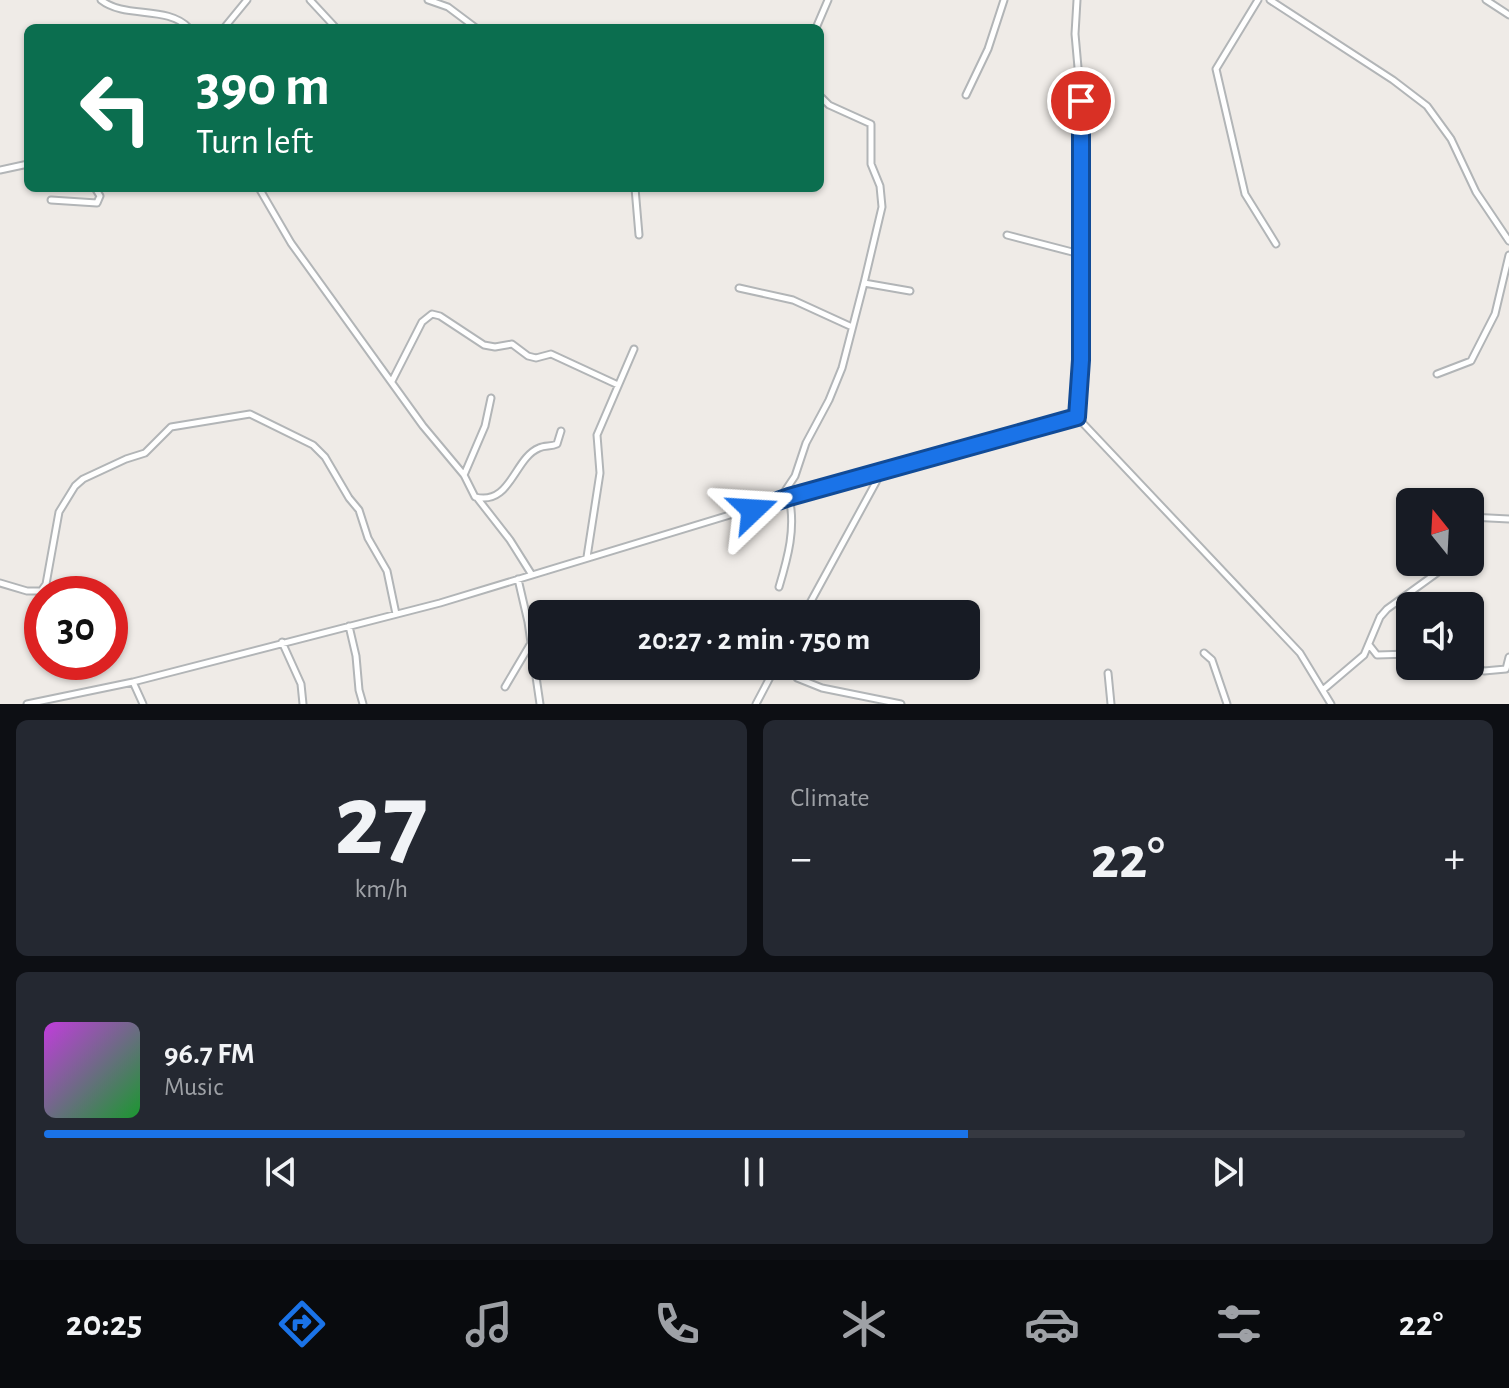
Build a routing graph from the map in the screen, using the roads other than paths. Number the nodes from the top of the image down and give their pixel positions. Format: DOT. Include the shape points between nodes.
graph roads {
  1 [pos="101,0"];
  2 [pos="247,0"];
  3 [pos="310,0"];
  4 [pos="428,0"];
  5 [pos="828,0"];
  6 [pos="1004,0"];
  7 [pos="1077,0"];
  8 [pos="1258,0"];
  9 [pos="1270,0"];
  10 [pos="1486,0"];
  11 [pos="1509,15"];
  12 [pos="185,24"];
  13 [pos="227,24"];
  14 [pos="332,24"];
  15 [pos="471,24"];
  16 [pos="818,24"];
  17 [pos="966,95"];
  18 [pos="824,100"];
  19 [pos="24,165"];
  20 [pos="0,170"];
  21 [pos="98,192"];
  22 [pos="261,192"];
  23 [pos="635,192"];
  24 [pos="51,200"];
  25 [pos="639,235"];
  26 [pos="1007,235"];
  27 [pos="1509,241"];
  28 [pos="1276,244"];
  29 [pos="1080,254"];
  30 [pos="1509,255"];
  31 [pos="864,283"];
  32 [pos="739,288"];
  33 [pos="910,291"];
  34 [pos="852,327"];
  35 [pos="634,349"];
  36 [pos="1437,374"];
  37 [pos="392,381"];
  38 [pos="618,385"];
  39 [pos="491,398"];
  40 [pos="1077,417"];
  41 [pos="561,431"];
  42 [pos="881,472"];
  43 [pos="464,475"];
  44 [pos="789,497"];
  45 [pos="477,498"];
  46 [pos="777,503"];
  47 [pos="1484,518"];
  48 [pos="1509,519"];
  49 [pos="587,557"];
  50 [pos="532,575"];
  51 [pos="1433,576"];
  52 [pos="518,579"];
  53 [pos="0,583"];
  54 [pos="779,587"];
  55 [pos="812,600"];
  56 [pos="396,614"];
  57 [pos="349,626"];
  58 [pos="528,628"];
  59 [pos="282,642"];
  60 [pos="1370,646"];
  61 [pos="528,648"];
  62 [pos="1204,653"];
  63 [pos="1396,654"];
  64 [pos="1509,657"];
  65 [pos="1484,671"];
  66 [pos="1108,673"];
  67 [pos="536,680"];
  68 [pos="769,680"];
  69 [pos="802,680"];
  70 [pos="133,682"];
  71 [pos="505,687"];
  72 [pos="1324,689"];
  73 [pos="874,700"];
  74 [pos="50,702"];
  75 [pos="27,704"];
  76 [pos="143,704"];
  77 [pos="303,704"];
  78 [pos="363,704"];
  79 [pos="540,704"];
  80 [pos="756,704"];
  81 [pos="901,704"];
  82 [pos="1111,704"];
  83 [pos="1227,704"];
  84 [pos="1331,704"];
  1 -- 12 [label="street"];
  2 -- 13 [label="street"];
  3 -- 14 [label="street"];
  4 -- 15 [label="street"];
  5 -- 16 [label="street"];
  6 -- 17 [label="street"];
  7 -- 29 [label="street"];
  8 -- 28 [label="street" via="1216,69 1245,194"];
  9 -- 27 [label="street" via="1427,106"];
  10 -- 11 [label="street"];
  18 -- 31 [label="street" via="871,124 871,164 882,207"];
  19 -- 20 [label="street"];
  21 -- 24 [label="street" via="97,203"];
  22 -- 37 [label="street" via="291,243"];
  23 -- 25 [label="street"];
  26 -- 29 [label="street"];
  29 -- 40 [label="street"];
  30 -- 36 [label="street" via="1495,314 1471,361"];
  31 -- 33 [label="street"];
  31 -- 34 [label="street"];
  32 -- 34 [label="street" via="783,297"];
  34 -- 46 [label="street" via="829,400"];
  35 -- 38 [label="street"];
  37 -- 38 [label="street" via="422,322 432,314 484,345 512,344 536,358 551,354"];
  37 -- 43 [label="street"];
  38 -- 49 [label="street" via="597,435 600,473"];
  39 -- 43 [label="street"];
  40 -- 42 [label="street"];
  40 -- 72 [label="street" via="1300,653"];
  41 -- 45 [label="street" via="557,444 536,449 500,492"];
  42 -- 44 [label="street"];
  42 -- 55 [label="street"];
  43 -- 45 [label="street"];
  44 -- 46 [label="street"];
  44 -- 54 [label="street" via="794,517"];
  45 -- 50 [label="street"];
  46 -- 49 [label="street"];
  47 -- 48 [label="street"];
  49 -- 50 [label="street"];
  50 -- 52 [label="street"];
  51 -- 60 [label="street" via="1387,609"];
  52 -- 56 [label="street"];
  52 -- 58 [label="street"];
  53 -- 56 [label="street" via="41,591 59,512 83,479 145,453 171,427 250,414 313,445 325,457 359,510 387,571"];
  56 -- 57 [label="street"];
  57 -- 59 [label="street"];
  57 -- 78 [label="street"];
  59 -- 70 [label="street"];
  59 -- 77 [label="street" via="301,684"];
  60 -- 63 [label="street" via="1377,655"];
  60 -- 72 [label="street"];
  61 -- 71 [label="street"];
  62 -- 83 [label="street" via="1212,660"];
  64 -- 65 [label="street" via="1506,669"];
  66 -- 82 [label="street"];
  67 -- 79 [label="street"];
  68 -- 80 [label="street"];
  69 -- 73 [label="street"];
  70 -- 74 [label="street"];
  70 -- 76 [label="street"];
  72 -- 84 [label="street"];
  73 -- 81 [label="street"];
  74 -- 75 [label="street"];
}
